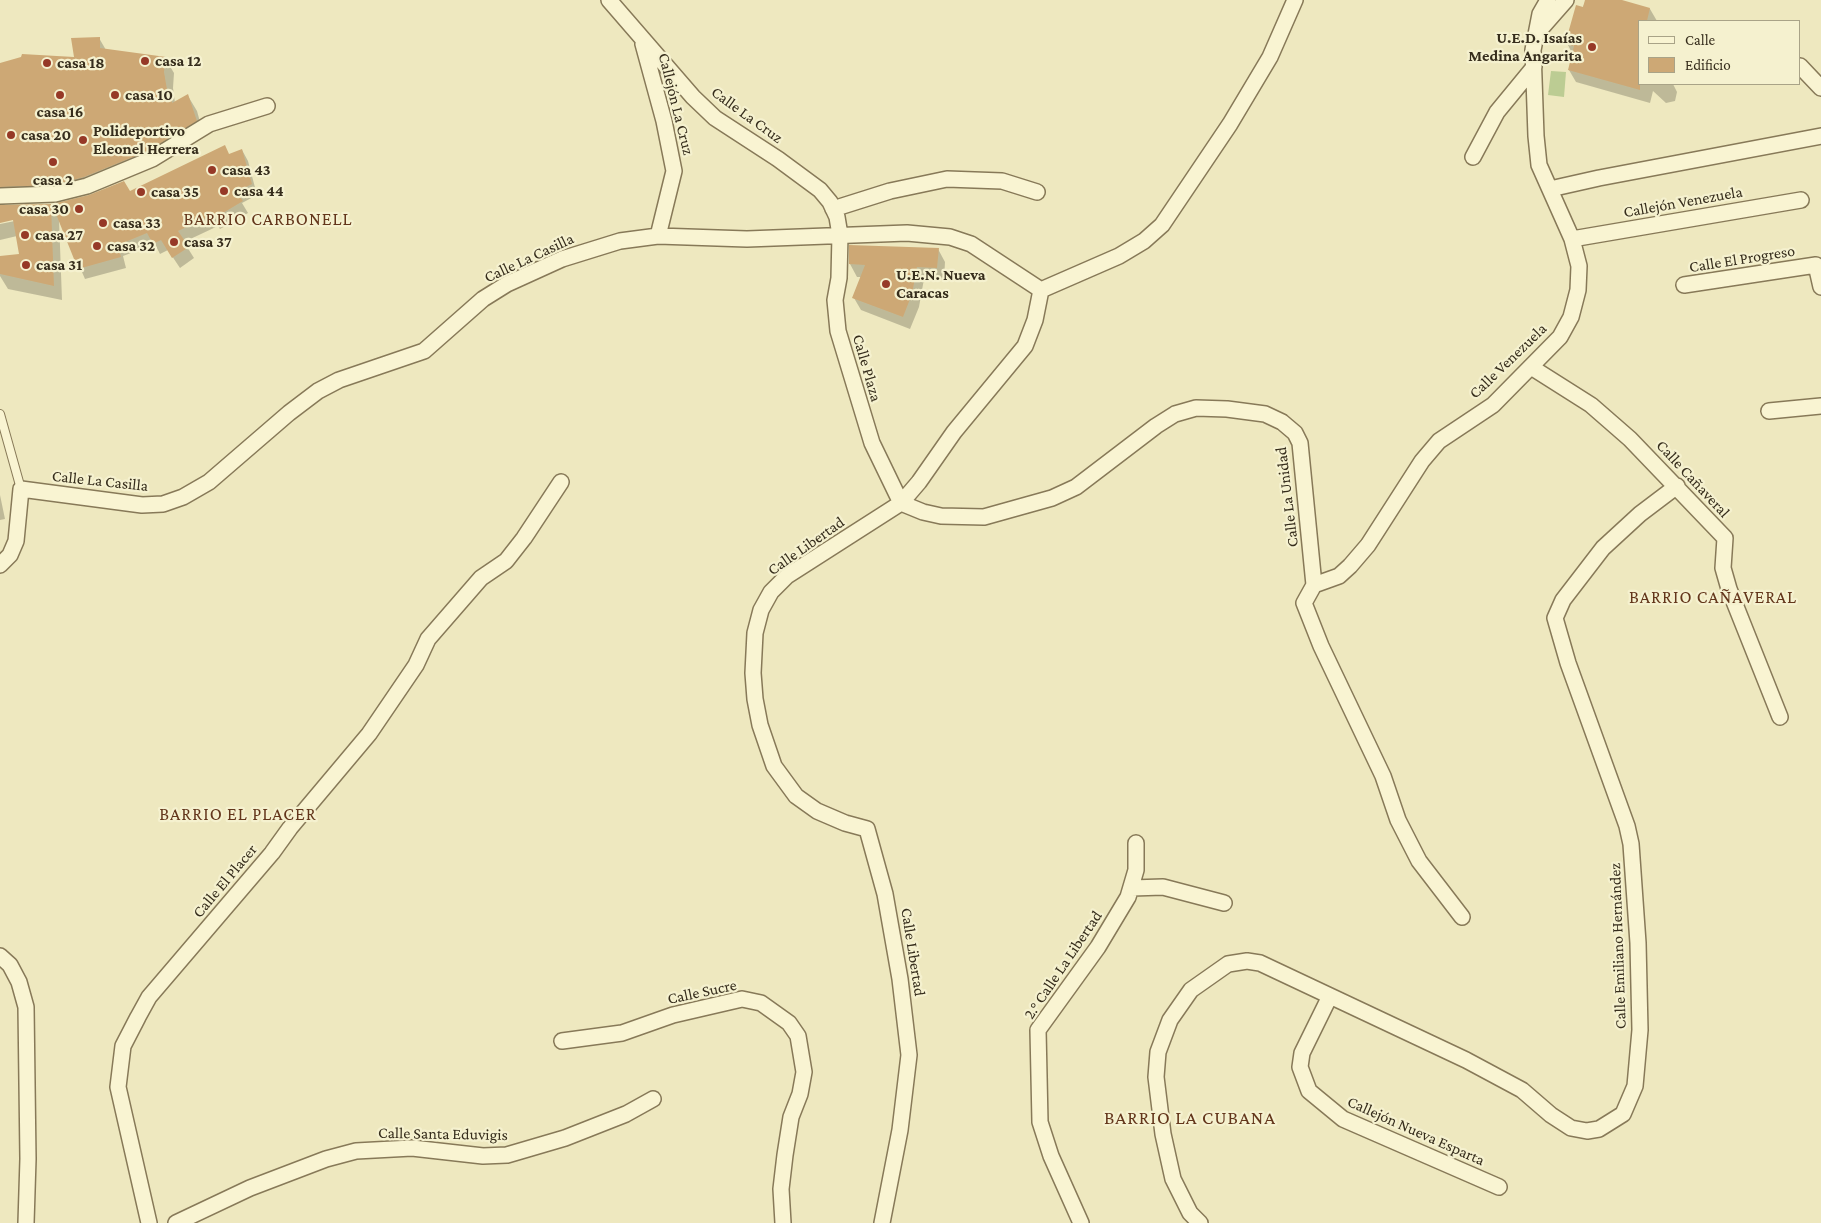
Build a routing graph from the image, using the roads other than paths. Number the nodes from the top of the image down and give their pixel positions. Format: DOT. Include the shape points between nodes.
graph roads {
  1 [pos="609,0"];
  2 [pos="1295,0"];
  3 [pos="1548,0"];
  4 [pos="1566,0"];
  5 [pos="1536,34"];
  6 [pos="641,38"];
  7 [pos="1534,67"];
  8 [pos="1801,67"];
  9 [pos="1821,88"];
  10 [pos="267,106"];
  11 [pos="1821,136"];
  12 [pos="1473,157"];
  13 [pos="1550,189"];
  14 [pos="1037,192"];
  15 [pos="0,196"];
  16 [pos="1801,200"];
  17 [pos="833,209"];
  18 [pos="840,235"];
  19 [pos="658,236"];
  20 [pos="1572,239"];
  21 [pos="1684,285"];
  22 [pos="1821,285"];
  23 [pos="1042,290"];
  24 [pos="1531,367"];
  25 [pos="1821,406"];
  26 [pos="1769,412"];
  27 [pos="0,414"];
  28 [pos="561,482"];
  29 [pos="1677,486"];
  30 [pos="21,489"];
  31 [pos="901,503"];
  32 [pos="0,565"];
  33 [pos="1314,585"];
  34 [pos="1780,717"];
  35 [pos="1136,842"];
  36 [pos="1132,888"];
  37 [pos="1224,903"];
  38 [pos="1462,916"];
  39 [pos="0,956"];
  40 [pos="1330,996"];
  41 [pos="562,1041"];
  42 [pos="653,1099"];
  43 [pos="1498,1187"];
  44 [pos="26,1223"];
  45 [pos="149,1223"];
  46 [pos="176,1223"];
  47 [pos="783,1223"];
  48 [pos="882,1223"];
  49 [pos="1082,1223"];
  50 [pos="1200,1223"];
  1 -- 6 [label="street, Calle La Cruz"];
  2 -- 23 [label="street" via="1270,57 1230,124 1162,225 1119,256"];
  3 -- 5 [label="street, Calle Venezuela" via="1540,14"];
  4 -- 5 [label="street"];
  5 -- 7 [label="street, Calle Venezuela"];
  6 -- 17 [label="street, Calle La Cruz" via="715,118 820,190"];
  6 -- 19 [label="street, Callejón La Cruz" via="674,171"];
  7 -- 12 [label="street" via="1497,112"];
  7 -- 13 [label="street, Calle Venezuela" via="1539,165"];
  8 -- 9 [label="street"];
  10 -- 15 [label="street" via="209,124 152,159 87,186 55,194"];
  11 -- 13 [label="street"];
  13 -- 20 [label="street, Calle Venezuela"];
  14 -- 17 [label="street" via="1002,181 947,179 890,191"];
  16 -- 20 [label="street, Callejón Venezuela"];
  17 -- 18 [label="street, Calle La Cruz"];
  18 -- 19 [label="street, Calle La Casilla"];
  18 -- 23 [label="street, Calle La Casilla" via="907,233 950,237 971,244"];
  18 -- 31 [label="street, Calle Plaza" via="835,300 838,331 872,443"];
  19 -- 30 [label="street, Calle La Casilla" via="593,248 507,284 483,299 424,350 339,380 318,391 209,482 183,497 163,504 142,505"];
  20 -- 24 [label="street, Calle Venezuela" via="1579,266 1578,290 1571,317 1560,337"];
  21 -- 22 [label="street, Calle El Progreso" via="1816,265"];
  23 -- 31 [label="street, Calle Libertad" via="1025,346"];
  24 -- 29 [label="street, Calle Cañaveral" via="1591,405"];
  24 -- 33 [label="street, Calle Venezuela" via="1493,405 1439,442 1422,461 1368,545 1350,566 1338,576"];
  25 -- 26 [label="street"];
  27 -- 30 [label="lane"];
  28 -- 45 [label="street, Calle El Placer" via="506,561 481,578 428,639 416,665 369,734 149,997 138,1016 121,1051 118,1087"];
  29 -- 34 [label="street, Calle Cañaveral" via="1725,538 1723,568 1729,589"];
  29 -- 40 [label="street, Calle Emiliano Hernández" via="1640,514 1604,548 1554,618 1631,844 1640,1030 1635,1086 1623,1114 1599,1130 1571,1128 1522,1090"];
  30 -- 32 [label="street" via="16,541 10,555"];
  31 -- 33 [label="street, Calle La Unidad" via="923,512 960,518 1016,510 1076,487 1175,414 1196,408 1264,414 1282,422 1295,433 1300,444"];
  31 -- 48 [label="street, Calle Libertad" via="787,576 771,592 761,610 755,633 753,673 760,725 774,766 796,796 817,811 866,829 886,894 909,1055 900,1130"];
  33 -- 38 [label="street, Calle La Unidad" via="1304,603 1383,776 1398,820 1419,861"];
  35 -- 36 [label="street, 2.° Calle La Libertad"];
  36 -- 37 [label="street" via="1163,887"];
  36 -- 49 [label="street, 2.° Calle La Libertad" via="1098,947 1038,1030 1040,1122 1051,1156"];
  39 -- 44 [label="street" via="20,982 26,1007"];
  40 -- 43 [label="street, Callejón Nueva Esparta" via="1302,1053 1300,1067 1309,1091 1343,1119"];
  40 -- 50 [label="street, Calle Emiliano Hernández" via="1260,963 1246,961 1228,964 1191,990 1170,1020 1158,1052 1156,1077 1163,1134 1179,1195"];
  41 -- 47 [label="street, Calle Sucre" via="622,1033 673,1015 742,999 762,1004 789,1022 798,1036 804,1072 791,1117 785,1155 781,1189"];
  42 -- 46 [label="street, Calle Santa Eduvigis" via="626,1114 565,1138 507,1156 412,1148 356,1151 250,1188"];
}
